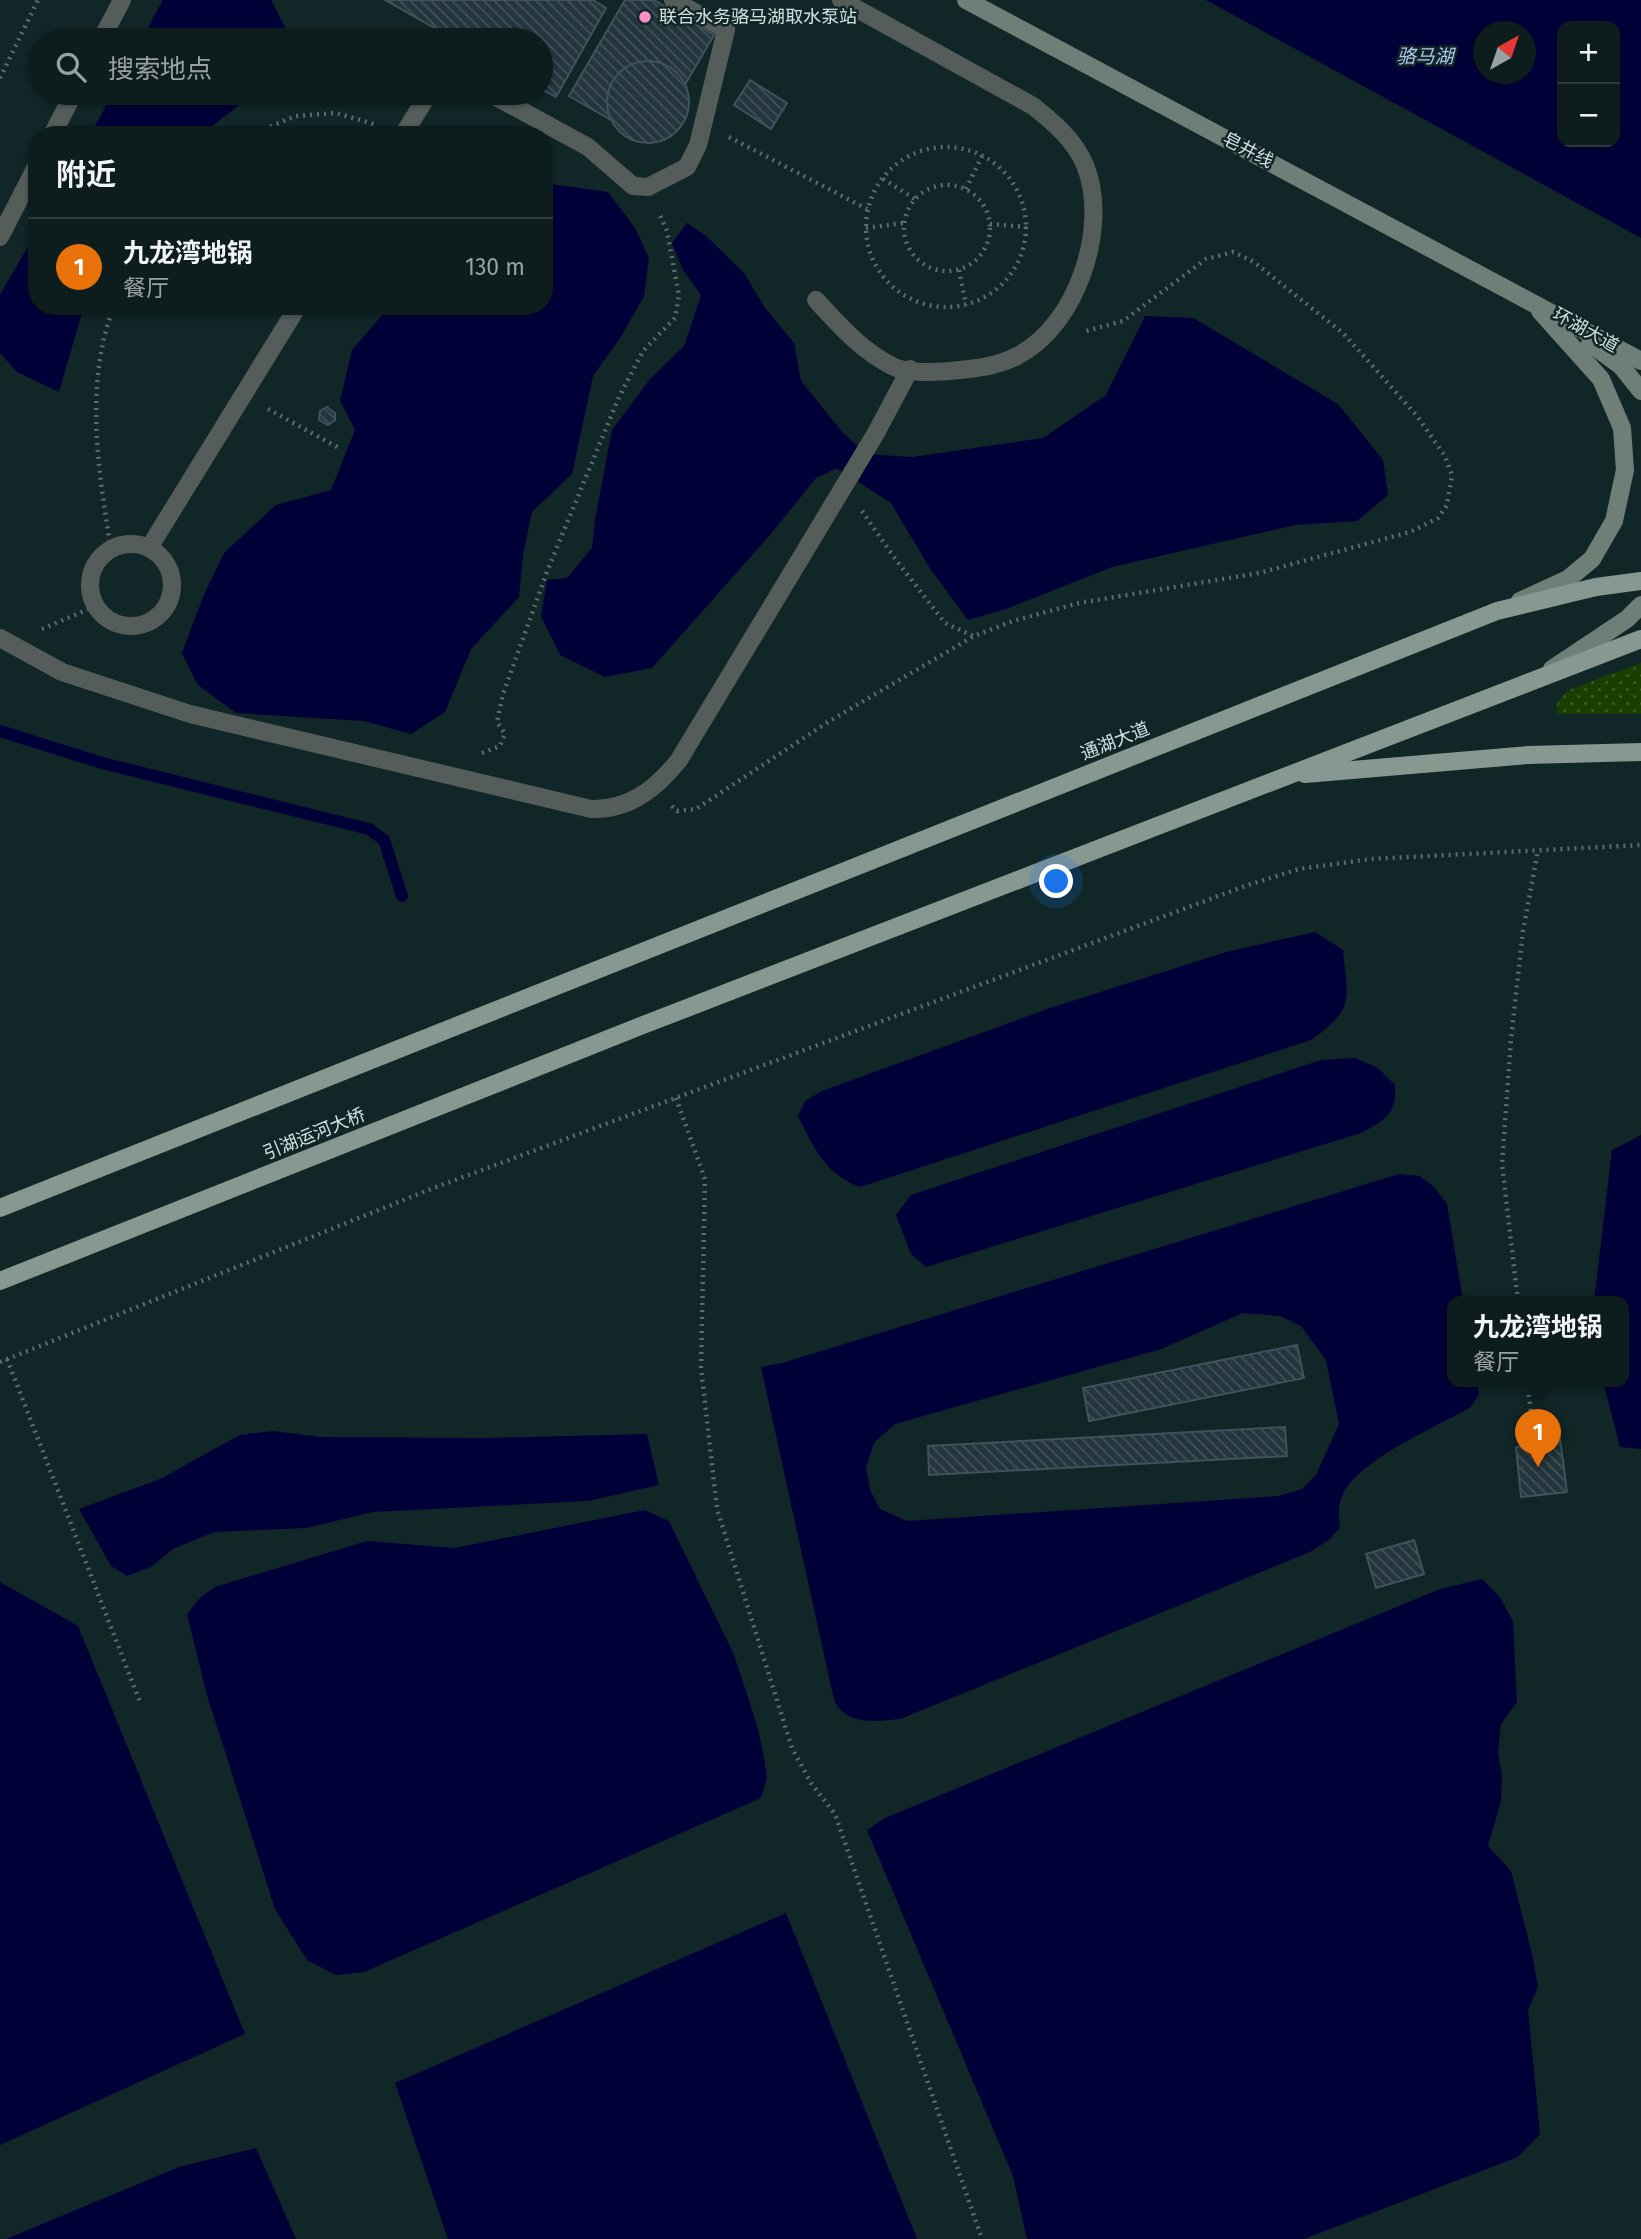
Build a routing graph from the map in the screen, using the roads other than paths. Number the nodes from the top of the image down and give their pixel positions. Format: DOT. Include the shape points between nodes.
graph roads {
  1 [pos="122,0"];
  2 [pos="673,0"];
  3 [pos="841,0"];
  4 [pos="966,0"];
  5 [pos="107,28"];
  6 [pos="68,105"];
  7 [pos="422,105"];
  8 [pos="511,105"];
  9 [pos="57,126"];
  10 [pos="409,126"];
  11 [pos="548,126"];
  12 [pos="553,129"];
  13 [pos="28,183"];
  14 [pos="0,237"];
  15 [pos="816,300"];
  16 [pos="1530,300"];
  17 [pos="292,315"];
  18 [pos="1641,360"];
  19 [pos="910,369"];
  20 [pos="1641,391"];
  21 [pos="149,548"];
  22 [pos="1641,581"];
  23 [pos="1641,605"];
  24 [pos="1497,611"];
  25 [pos="1641,639"];
  26 [pos="5,640"];
  27 [pos="1543,675"];
  28 [pos="1641,752"];
  29 [pos="1284,776"];
  30 [pos="0,1208"];
  31 [pos="0,1281"];
  1 -- 5 [label="lane"];
  2 -- 12 [label="lane" via="726,30 704,124 687,167 648,187 633,186 588,148"];
  3 -- 19 [label="lane" via="1033,106 1074,145 1091,184 1094,217 1081,281 1038,342 1017,357 976,369"];
  4 -- 16 [label="street, 皂井线"];
  6 -- 9 [label="lane"];
  7 -- 10 [label="lane"];
  8 -- 11 [label="lane"];
  13 -- 14 [label="lane"];
  15 -- 19 [label="lane" via="854,343 895,368"];
  16 -- 18 [label="street, 环湖大道"];
  16 -- 20 [label="street" via="1621,366"];
  16 -- 24 [label="street" via="1598,375 1622,428 1625,470 1614,522 1592,559 1568,579"];
  17 -- 21 [label="lane"];
  19 -- 26 [label="lane" via="679,760 652,790 621,807 591,809 190,714 62,672"];
  21 -- 21 [label="lane" via="161,556 170,575 166,608 143,624 116,623 96,606 90,581 93,568 111,549 136,544"];
  22 -- 24 [label="main road, 通湖大道"];
  23 -- 27 [label="street"];
  24 -- 30 [label="main road, 通湖大道"];
  25 -- 27 [label="main road"];
  27 -- 29 [label="main road"];
  28 -- 29 [label="main road" via="1528,755"];
  29 -- 31 [label="main road, 引湖运河大桥"];
}
